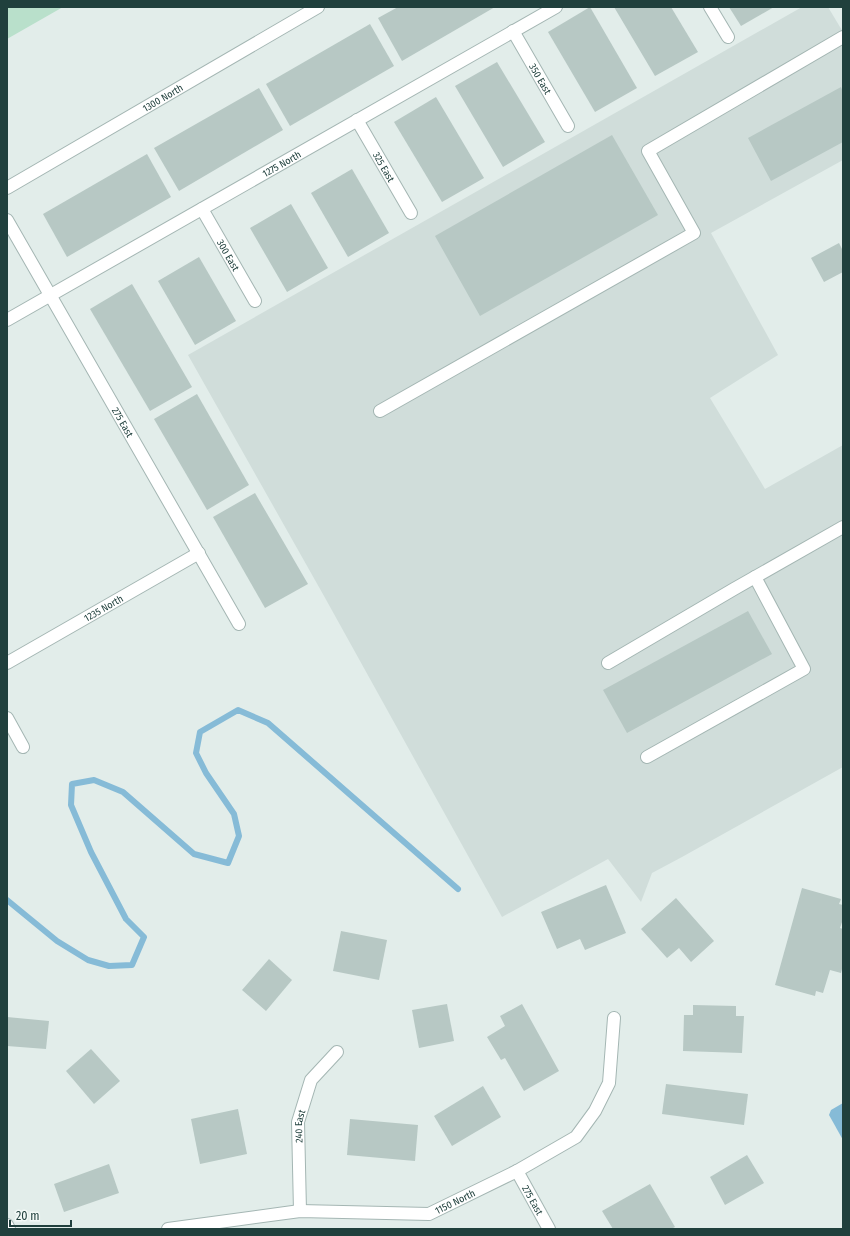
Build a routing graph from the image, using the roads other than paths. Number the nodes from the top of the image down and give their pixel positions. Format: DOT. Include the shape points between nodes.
graph roads {
  1 [pos="318,7"];
  2 [pos="556,7"];
  3 [pos="710,7"];
  4 [pos="513,31"];
  5 [pos="728,37"];
  6 [pos="843,37"];
  7 [pos="357,120"];
  8 [pos="568,126"];
  9 [pos="7,188"];
  10 [pos="202,209"];
  11 [pos="411,213"];
  12 [pos="7,220"];
  13 [pos="51,295"];
  14 [pos="255,301"];
  15 [pos="7,320"];
  16 [pos="380,411"];
  17 [pos="843,527"];
  18 [pos="199,554"];
  19 [pos="755,577"];
  20 [pos="239,624"];
  21 [pos="7,663"];
  22 [pos="608,664"];
  23 [pos="7,718"];
  24 [pos="23,747"];
  25 [pos="647,757"];
  26 [pos="614,1018"];
  27 [pos="336,1052"];
  28 [pos="517,1171"];
  29 [pos="300,1211"];
  30 [pos="7,1225"];
  31 [pos="9,1229"];
  32 [pos="168,1229"];
  33 [pos="549,1229"];
  1 -- 9 [label="street, 1300 North"];
  2 -- 4 [label="street, 1275 North"];
  3 -- 5 [label="street"];
  4 -- 7 [label="street, 1275 North"];
  4 -- 8 [label="street, 350 East"];
  6 -- 16 [label="street" via="648,151 694,233"];
  7 -- 10 [label="street, 1275 North"];
  7 -- 11 [label="street, 325 East"];
  10 -- 13 [label="street, 1275 North"];
  10 -- 14 [label="street, 300 East"];
  12 -- 13 [label="street, 275 East"];
  13 -- 15 [label="street, 1275 North"];
  13 -- 18 [label="street, 275 East"];
  17 -- 19 [label="street"];
  18 -- 20 [label="street, 275 East"];
  18 -- 21 [label="street, 1235 North"];
  19 -- 22 [label="street"];
  19 -- 25 [label="street" via="804,669"];
  23 -- 24 [label="street"];
  26 -- 28 [label="street, 1150 North" via="609,1083 595,1111 576,1137"];
  27 -- 29 [label="street, 240 East" via="311,1080 298,1122"];
  28 -- 29 [label="street, 1150 North" via="429,1214"];
  28 -- 33 [label="street, 275 East"];
  29 -- 32 [label="street, 1150 North"];
  30 -- 31 [label="street"];
}
